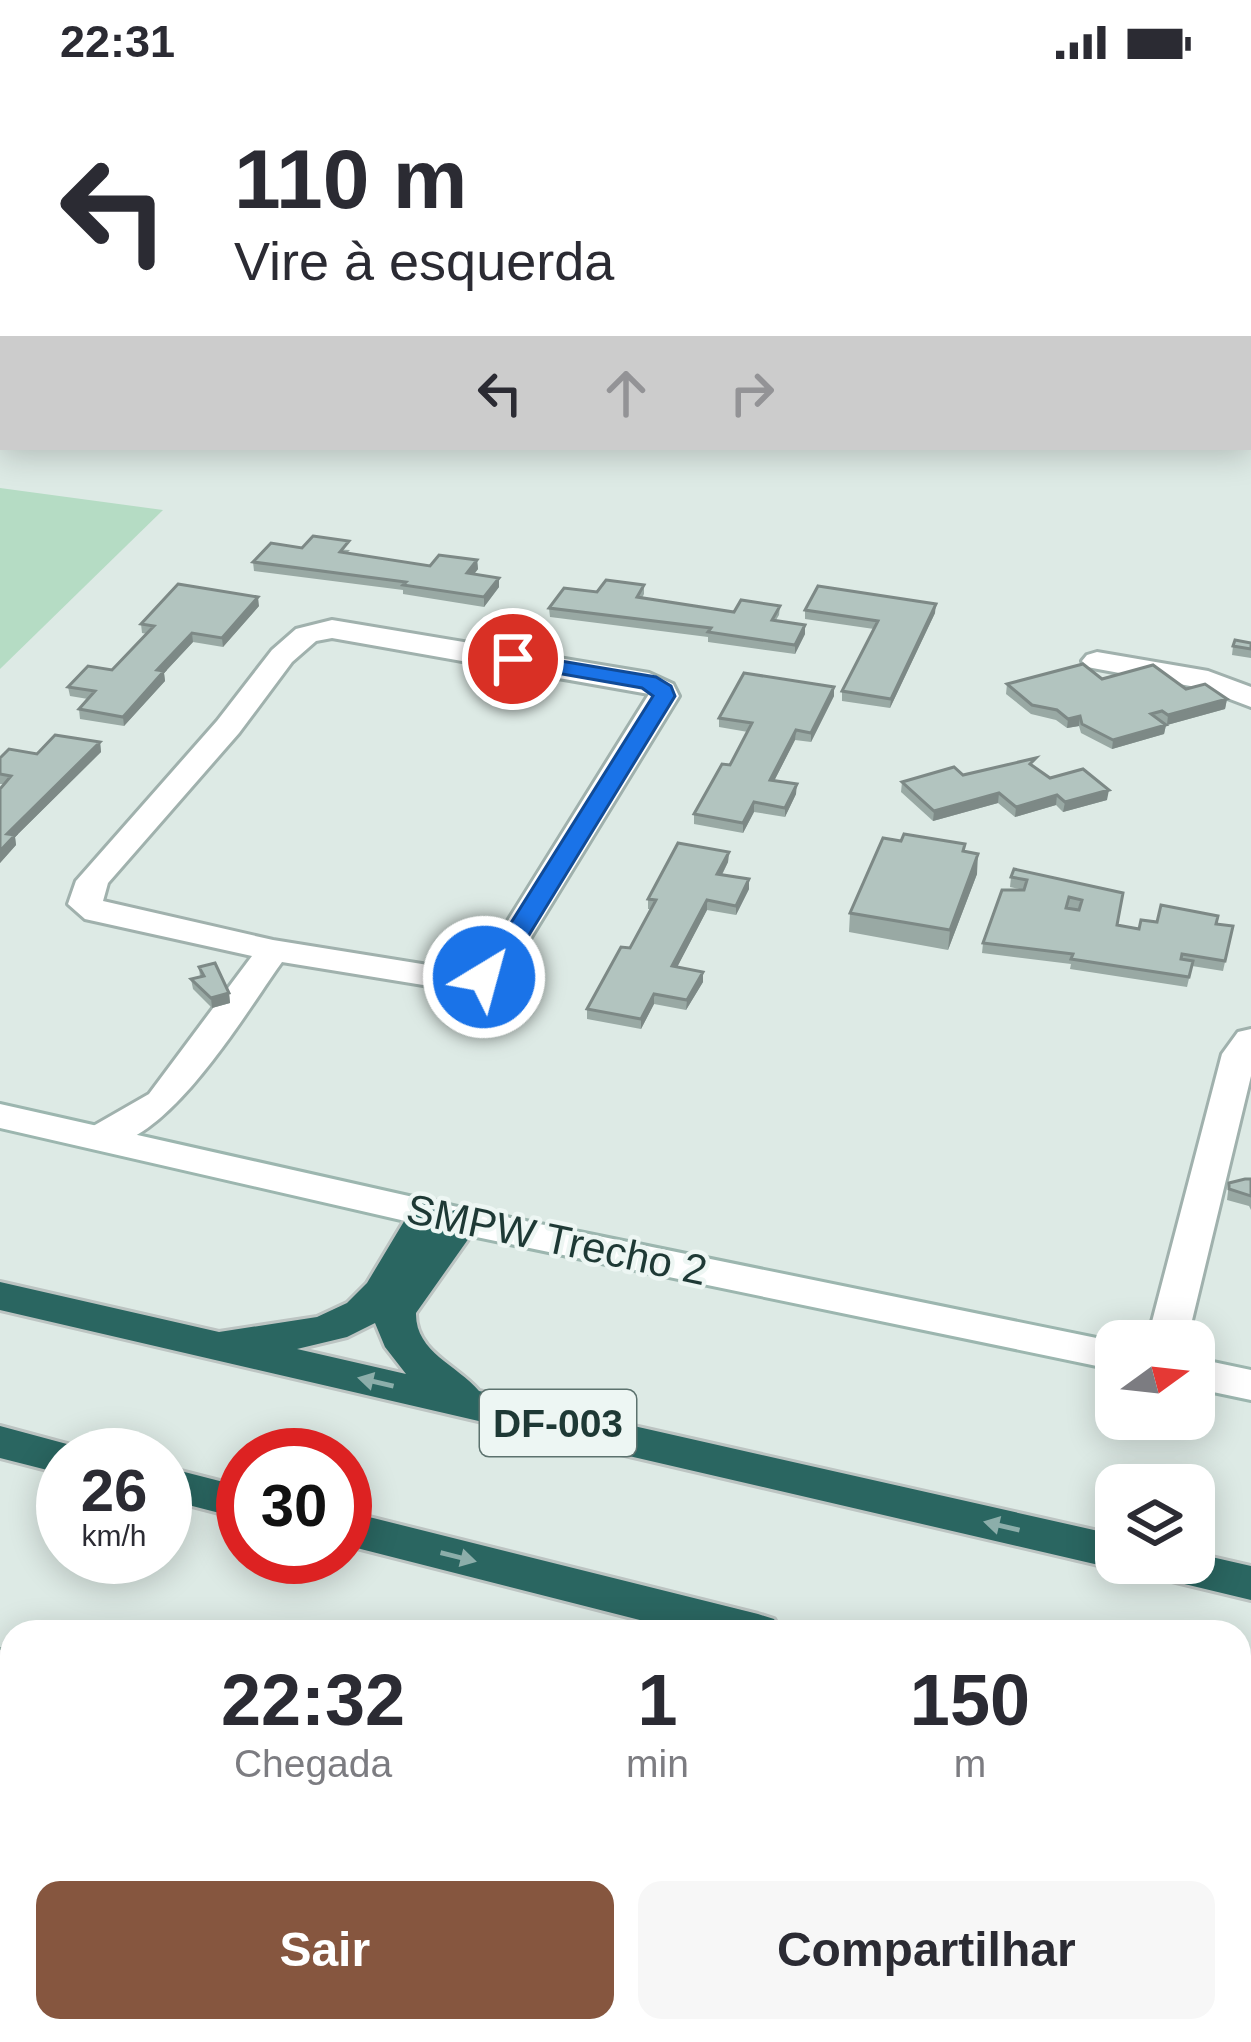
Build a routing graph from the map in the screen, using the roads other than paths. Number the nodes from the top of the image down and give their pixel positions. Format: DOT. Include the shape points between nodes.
graph roads {
  1 [pos="1097,661"];
  2 [pos="1251,698"];
  3 [pos="273,950"];
  4 [pos="1251,1040"];
  5 [pos="162,1102"];
  6 [pos="0,1116"];
  7 [pos="101,1137"];
  8 [pos="160,1150"];
  9 [pos="445,1216"];
  10 [pos="0,1296"];
  11 [pos="1172,1320"];
  12 [pos="207,1344"];
  13 [pos="1095,1352"];
  14 [pos="1215,1377"];
  15 [pos="1251,1385"];
  16 [pos="470,1403"];
  17 [pos="0,1442"];
  18 [pos="36,1451"];
  19 [pos="372,1535"];
  20 [pos="1095,1547"];
  21 [pos="1215,1575"];
  22 [pos="1251,1583"];
  23 [pos="710,1620"];
  1 -- 2 [label="street" via="1208,680"];
  3 -- 3 [label="street" via="460,981 494,971 663,690 332,629 306,635 85,895 97,912"];
  3 -- 5 [label="street"];
  4 -- 11 [label="street" via="1227,1095"];
  5 -- 7 [label="street"];
  5 -- 8 [label="street"];
  6 -- 7 [label="street, SMPW Trecho 2"];
  7 -- 8 [label="street, SMPW Trecho 2"];
  8 -- 9 [label="street, SMPW Trecho 2"];
  9 -- 12 [label="highway" via="358,1315"];
  9 -- 13 [label="street, SMPW Trecho 2"];
  9 -- 16 [label="highway" via="393,1324 399,1340"];
  10 -- 12 [label="highway, DF-003"];
  16 -- 12 [label="highway, DF-003, one-way"];
  14 -- 15 [label="street"];
  20 -- 16 [label="highway, DF-003, one-way"];
  17 -- 18 [label="highway"];
  19 -- 23 [label="highway, one-way"];
  21 -- 22 [label="highway"];
}
